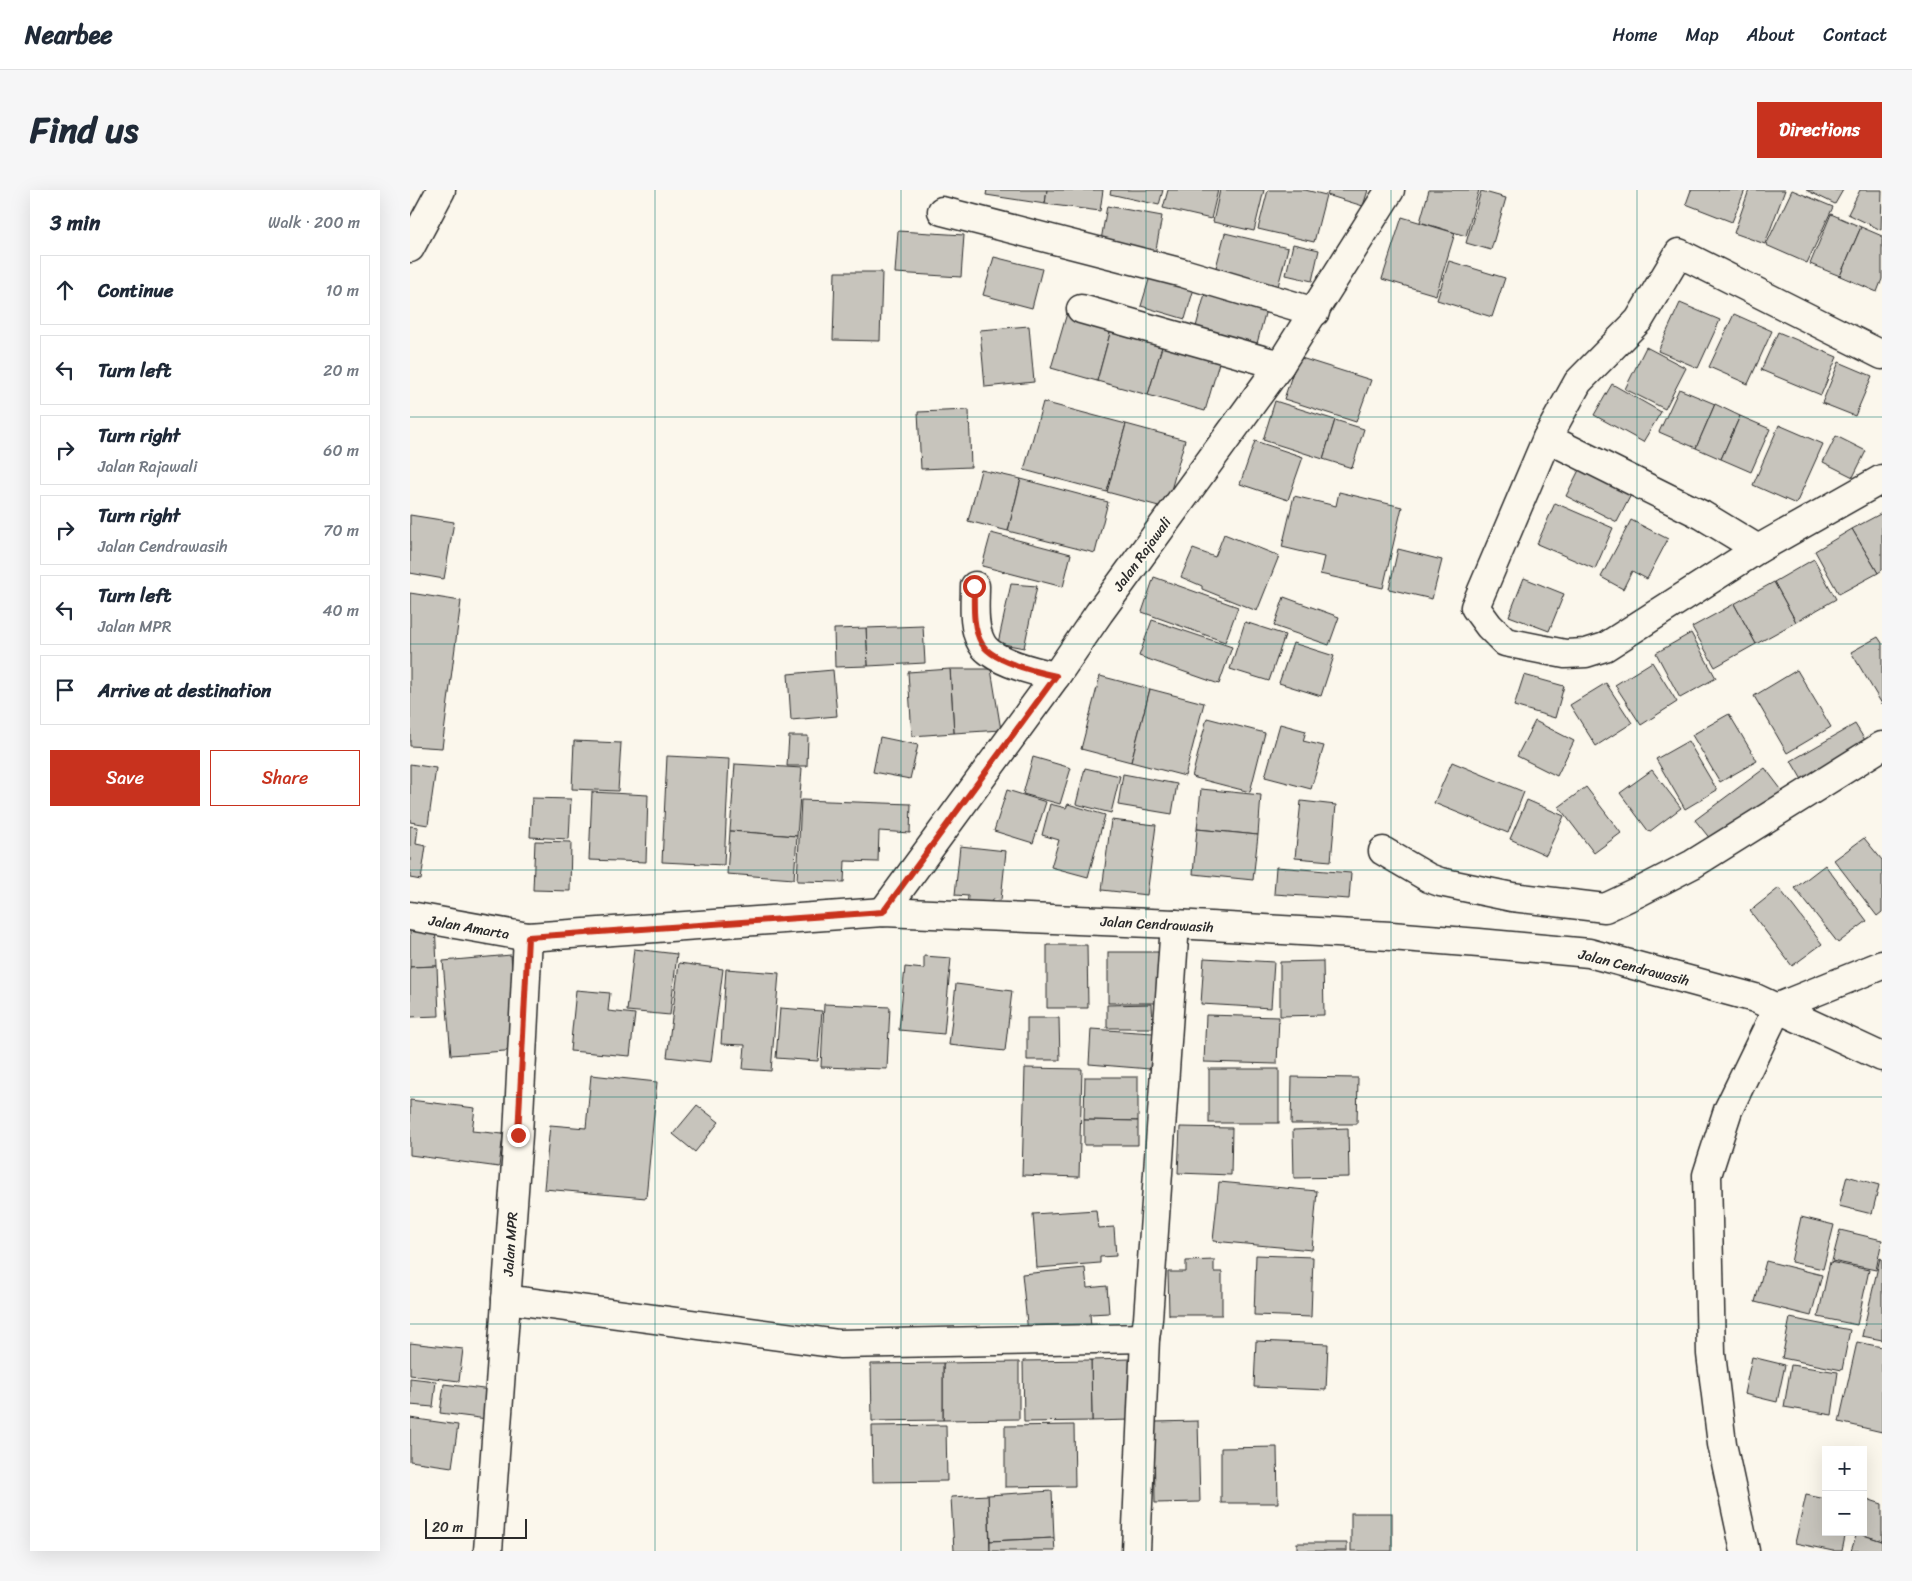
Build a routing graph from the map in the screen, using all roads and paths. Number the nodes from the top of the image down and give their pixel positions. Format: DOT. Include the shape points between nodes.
graph roads {
  1 [pos="442,190"];
  2 [pos="1390,190"];
  3 [pos="942,211"];
  4 [pos="410,248"];
  5 [pos="1081,309"];
  6 [pos="1315,312"];
  7 [pos="1882,355"];
  8 [pos="1280,365"];
  9 [pos="1546,438"];
  10 [pos="1882,479"];
  11 [pos="1758,549"];
  12 [pos="974,586"];
  13 [pos="1056,676"];
  14 [pos="1882,746"];
  15 [pos="1382,851"];
  16 [pos="883,912"];
  17 [pos="410,916"];
  18 [pos="1175,924"];
  19 [pos="528,937"];
  20 [pos="1882,965"];
  21 [pos="1778,1007"];
  22 [pos="1882,1057"];
  23 [pos="506,1299"];
  24 [pos="1145,1338"];
  25 [pos="488,1551"];
  26 [pos="1136,1551"];
  27 [pos="1745,1551"];
  1 -- 4 [label="street"];
  2 -- 6 [label="street, Jalan Rajawali"];
  3 -- 6 [label="street" via="1183,273"];
  5 -- 8 [label="street"];
  6 -- 8 [label="street, Jalan Rajawali"];
  7 -- 9 [label="street" via="1679,253 1639,320 1578,382"];
  8 -- 13 [label="street, Jalan Rajawali"];
  9 -- 11 [label="street" via="1702,515"];
  9 -- 11 [label="street" via="1475,607 1505,642 1565,654 1605,647"];
  10 -- 11 [label="street"];
  12 -- 13 [label="street" via="975,621 982,645 990,653 1028,671"];
  13 -- 16 [label="street, Jalan Rajawali"];
  14 -- 15 [label="street" via="1693,864 1605,908 1512,898 1440,882"];
  16 -- 18 [label="street, Jalan Cendrawasih"];
  16 -- 19 [label="street, Jalan Cendrawasih"];
  17 -- 19 [label="street, Jalan Amarta"];
  18 -- 21 [label="street, Jalan Cendrawasih" via="1391,936 1589,953"];
  18 -- 24 [label="street"];
  19 -- 23 [label="street, Jalan MPR"];
  20 -- 21 [label="street"];
  21 -- 22 [label="street, Jalan Cendrawasih"];
  21 -- 27 [label="street" via="1728,1110 1707,1175 1711,1354 1722,1444"];
  23 -- 24 [label="street" via="839,1344"];
  23 -- 25 [label="street, Jalan MPR"];
  24 -- 26 [label="street"];
}
